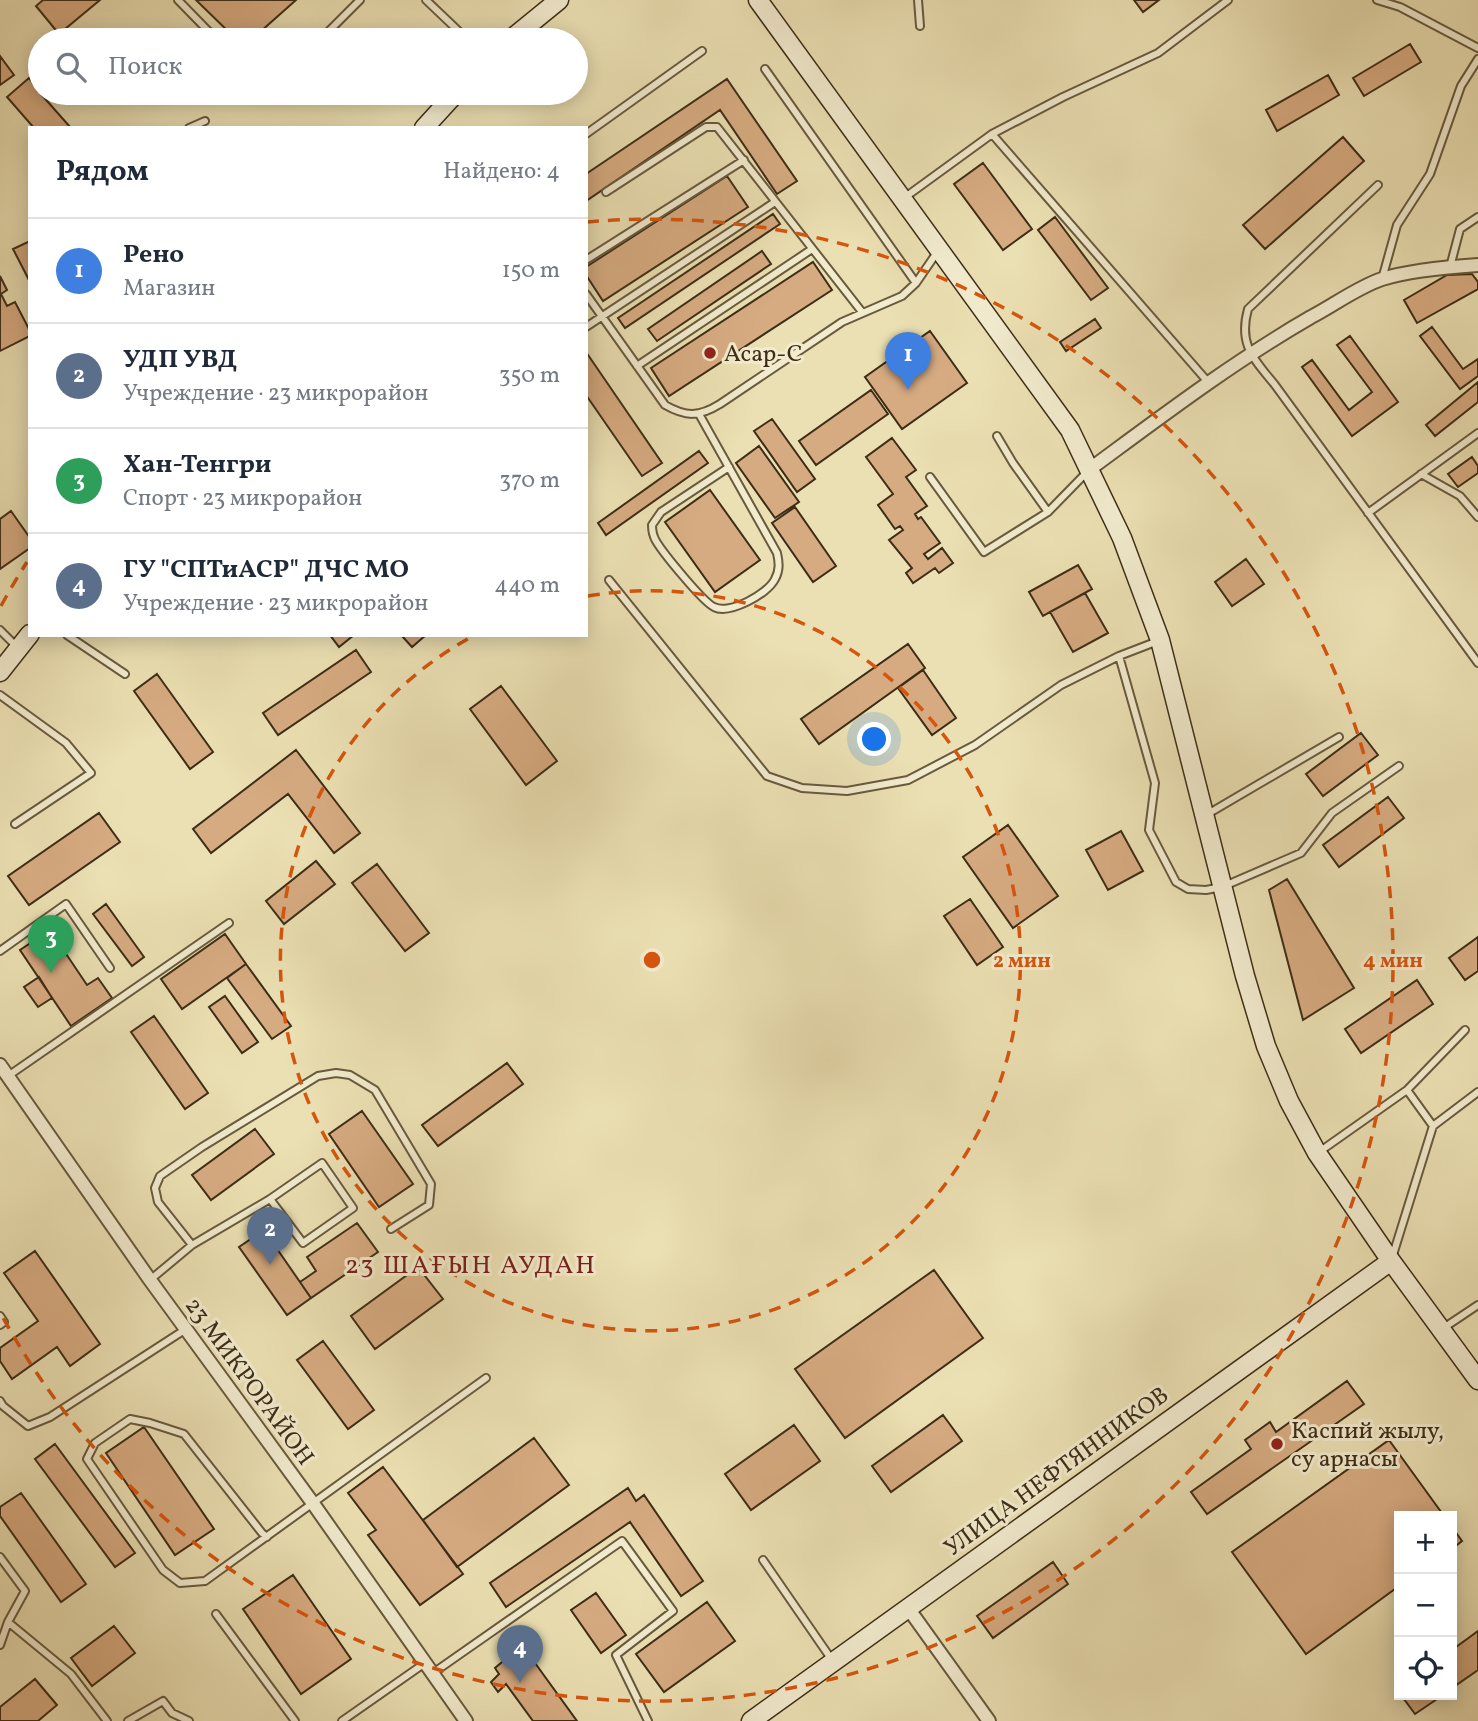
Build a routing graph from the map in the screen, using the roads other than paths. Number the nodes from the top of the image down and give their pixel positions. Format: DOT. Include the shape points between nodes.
graph roads {
  1 [pos="178,0"];
  2 [pos="360,0"];
  3 [pos="426,0"];
  4 [pos="559,0"];
  5 [pos="758,0"];
  6 [pos="918,0"];
  7 [pos="1228,0"];
  8 [pos="1377,0"];
  9 [pos="920,26"];
  10 [pos="205,28"];
  11 [pos="332,28"];
  12 [pos="455,28"];
  13 [pos="525,28"];
  14 [pos="1478,48"];
  15 [pos="702,51"];
  16 [pos="1478,59"];
  17 [pos="765,69"];
  18 [pos="445,105"];
  19 [pos="205,121"];
  20 [pos="194,126"];
  21 [pos="426,126"];
  22 [pos="588,133"];
  23 [pos="992,134"];
  24 [pos="744,160"];
  25 [pos="1378,185"];
  26 [pos="606,192"];
  27 [pos="902,199"];
  28 [pos="775,202"];
  29 [pos="1478,217"];
  30 [pos="812,249"];
  31 [pos="939,249"];
  32 [pos="588,259"];
  33 [pos="1478,265"];
  34 [pos="1450,267"];
  35 [pos="1382,279"];
  36 [pos="916,283"];
  37 [pos="588,297"];
  38 [pos="862,312"];
  39 [pos="603,316"];
  40 [pos="588,326"];
  41 [pos="1250,355"];
  42 [pos="638,366"];
  43 [pos="1208,382"];
  44 [pos="699,414"];
  45 [pos="1478,433"];
  46 [pos="997,436"];
  47 [pos="729,467"];
  48 [pos="1090,469"];
  49 [pos="1421,474"];
  50 [pos="930,477"];
  51 [pos="1048,512"];
  52 [pos="1368,513"];
  53 [pos="1478,516"];
  54 [pos="610,580"];
  55 [pos="0,630"];
  56 [pos="70,637"];
  57 [pos="1160,640"];
  58 [pos="24,641"];
  59 [pos="1119,656"];
  60 [pos="1478,663"];
  61 [pos="0,672"];
  62 [pos="125,674"];
  63 [pos="0,695"];
  64 [pos="1339,737"];
  65 [pos="1399,766"];
  66 [pos="1204,816"];
  67 [pos="15,824"];
  68 [pos="1222,887"];
  69 [pos="229,923"];
  70 [pos="0,951"];
  71 [pos="110,968"];
  72 [pos="1465,1030"];
  73 [pos="4,1071"];
  74 [pos="1407,1090"];
  75 [pos="1478,1093"];
  76 [pos="1433,1126"];
  77 [pos="1317,1153"];
  78 [pos="270,1199"];
  79 [pos="391,1229"];
  80 [pos="192,1245"];
  81 [pos="1391,1261"];
  82 [pos="150,1280"];
  83 [pos="1478,1305"];
  84 [pos="0,1316"];
  85 [pos="0,1325"];
  86 [pos="187,1328"];
  87 [pos="1440,1330"];
  88 [pos="486,1378"];
  89 [pos="1478,1380"];
  90 [pos="0,1401"];
  91 [pos="312,1502"];
  92 [pos="267,1537"];
  93 [pos="0,1557"];
  94 [pos="763,1560"];
  95 [pos="908,1608"];
  96 [pos="216,1614"];
  97 [pos="8,1622"];
  98 [pos="0,1645"];
  99 [pos="833,1662"];
  100 [pos="429,1668"];
  101 [pos="107,1721"];
  102 [pos="128,1721"];
  103 [pos="189,1721"];
  104 [pos="295,1721"];
  105 [pos="342,1721"];
  106 [pos="466,1721"];
  107 [pos="648,1721"];
  108 [pos="751,1721"];
  109 [pos="989,1721"];
  1 -- 10 [label="lane"];
  2 -- 11 [label="lane"];
  3 -- 12 [label="lane"];
  4 -- 13 [label="street"];
  5 -- 27 [label="street"];
  6 -- 9 [label="lane"];
  7 -- 23 [label="lane" via="1158,53"];
  8 -- 14 [label="lane" via="1400,7"];
  15 -- 22 [label="lane"];
  16 -- 35 [label="lane" via="1461,86 1430,174 1397,225"];
  17 -- 36 [label="lane"];
  18 -- 21 [label="street"];
  19 -- 20 [label="lane"];
  23 -- 27 [label="lane"];
  23 -- 43 [label="lane"];
  24 -- 26 [label="lane" via="717,127 706,127"];
  24 -- 28 [label="lane"];
  24 -- 32 [label="lane"];
  25 -- 41 [label="lane" via="1248,309 1244,325"];
  27 -- 31 [label="street"];
  28 -- 30 [label="lane"];
  28 -- 39 [label="lane"];
  29 -- 34 [label="lane" via="1460,229"];
  30 -- 38 [label="lane"];
  30 -- 42 [label="lane"];
  31 -- 36 [label="lane"];
  31 -- 48 [label="street" via="1070,430"];
  33 -- 34 [label="street"];
  34 -- 35 [label="street"];
  35 -- 41 [label="street"];
  36 -- 38 [label="lane" via="892,302"];
  37 -- 39 [label="lane"];
  38 -- 44 [label="lane"];
  39 -- 40 [label="lane"];
  39 -- 42 [label="lane"];
  41 -- 43 [label="street"];
  41 -- 52 [label="lane"];
  42 -- 44 [label="lane" via="664,405 678,413"];
  43 -- 48 [label="street"];
  44 -- 47 [label="lane"];
  45 -- 49 [label="lane"];
  46 -- 51 [label="lane"];
  47 -- 47 [label="lane" via="777,553 779,568 769,587 734,609 723,609 703,598 655,540 652,525 661,512"];
  48 -- 51 [label="lane"];
  48 -- 57 [label="street"];
  49 -- 52 [label="lane"];
  49 -- 53 [label="lane" via="1460,496"];
  50 -- 51 [label="lane" via="984,552"];
  52 -- 60 [label="lane"];
  54 -- 59 [label="lane" via="767,775 802,788 847,791 908,780 975,745 1061,685"];
  55 -- 58 [label="lane"];
  56 -- 62 [label="lane"];
  57 -- 59 [label="lane"];
  57 -- 66 [label="street"];
  58 -- 61 [label="street"];
  59 -- 68 [label="lane" via="1155,783 1149,830 1176,882 1188,889"];
  63 -- 67 [label="lane" via="66,743 90,773"];
  64 -- 66 [label="lane"];
  65 -- 68 [label="lane" via="1332,813 1301,853"];
  66 -- 68 [label="street"];
  68 -- 77 [label="street" via="1266,1046"];
  69 -- 73 [label="lane"];
  70 -- 71 [label="lane" via="66,904"];
  72 -- 74 [label="lane"];
  73 -- 82 [label="street, 23 МИКРОРАЙОН"];
  74 -- 76 [label="lane"];
  74 -- 77 [label="lane"];
  75 -- 76 [label="lane"];
  76 -- 81 [label="lane"];
  77 -- 81 [label="street"];
  78 -- 78 [label="lane" via="323,1163 352,1208 303,1242"];
  78 -- 80 [label="lane"];
  79 -- 80 [label="lane" via="429,1205 431,1184 375,1090 350,1075 336,1073 318,1076 160,1176 155,1188 158,1202"];
  80 -- 82 [label="lane"];
  81 -- 87 [label="street"];
  81 -- 95 [label="street, УЛИЦА НЕФТЯННИКОВ"];
  82 -- 86 [label="street, 23 МИКРОРАЙОН"];
  83 -- 87 [label="lane"];
  84 -- 85 [label="lane" via="4,1322"];
  86 -- 90 [label="lane" via="50,1418 28,1426"];
  86 -- 91 [label="street, 23 МИКРОРАЙОН"];
  87 -- 89 [label="street"];
  88 -- 91 [label="lane"];
  91 -- 92 [label="lane"];
  91 -- 100 [label="street, 23 МИКРОРАЙОН"];
  92 -- 92 [label="lane" via="184,1434 130,1419 95,1443 87,1459 163,1570 180,1583 205,1581"];
  93 -- 97 [label="lane" via="25,1591"];
  94 -- 99 [label="lane"];
  95 -- 99 [label="street, УЛИЦА НЕФТЯННИКОВ"];
  95 -- 109 [label="street"];
  96 -- 104 [label="lane"];
  97 -- 98 [label="lane"];
  97 -- 101 [label="lane" via="71,1674"];
  99 -- 108 [label="street, УЛИЦА НЕФТЯННИКОВ"];
  100 -- 105 [label="lane"];
  100 -- 106 [label="street, 23 МИКРОРАЙОН"];
  100 -- 107 [label="lane" via="622,1541 673,1611 616,1655"];
  102 -- 103 [label="lane" via="163,1701 172,1713"];
}
